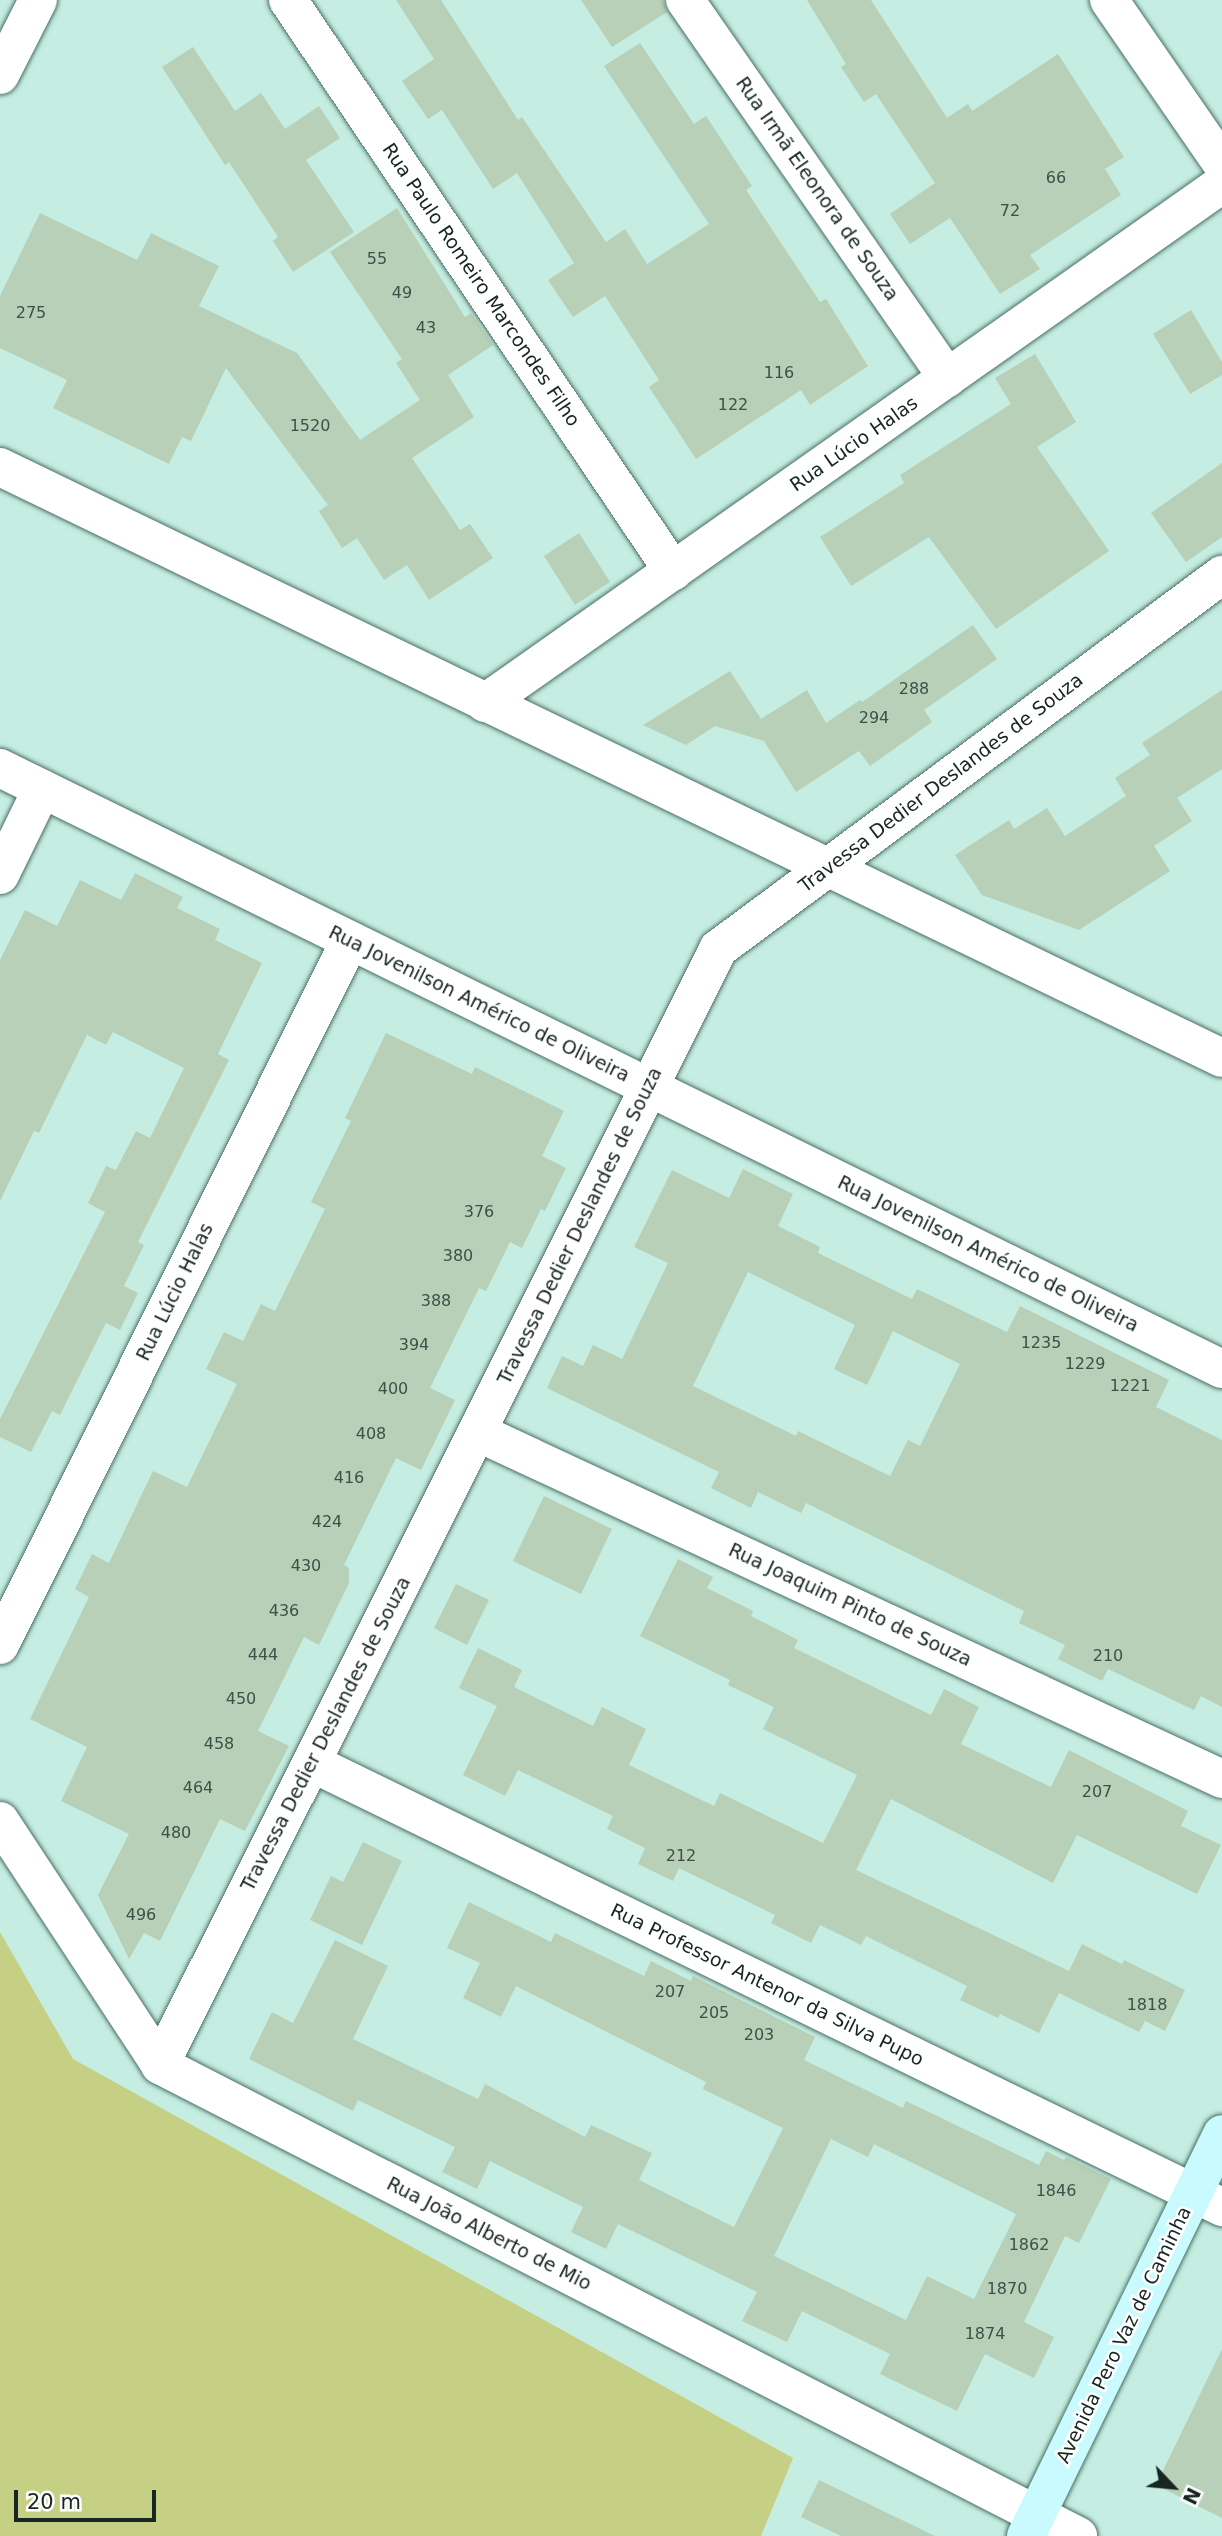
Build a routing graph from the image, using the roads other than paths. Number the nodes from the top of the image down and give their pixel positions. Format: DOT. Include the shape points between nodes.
graph roads {
  1 [pos="38,0"];
  2 [pos="288,0"];
  3 [pos="685,0"];
  4 [pos="1109,0"];
  5 [pos="0,75"];
  6 [pos="1222,164"];
  7 [pos="1222,184"];
  8 [pos="948,378"];
  9 [pos="0,467"];
  10 [pos="673,571"];
  11 [pos="1222,575"];
  12 [pos="485,703"];
  13 [pos="0,768"];
  14 [pos="42,789"];
  15 [pos="827,869"];
  16 [pos="0,875"];
  17 [pos="350,940"];
  18 [pos="1222,1058"];
  19 [pos="649,1087"];
  20 [pos="1222,1369"];
  21 [pos="477,1432"];
  22 [pos="0,1644"];
  23 [pos="313,1763"];
  24 [pos="1222,1779"];
  25 [pos="0,1821"];
  26 [pos="160,2065"];
  27 [pos="1222,2134"];
  28 [pos="1208,2200"];
  29 [pos="1030,2525"];
  30 [pos="1078,2536"];
  1 -- 5 [label="street"];
  2 -- 10 [label="street, Rua Paulo Romeiro Marcondes Filho"];
  3 -- 8 [label="street, Rua Irmã Eleonora de Souza"];
  4 -- 6 [label="street"];
  7 -- 8 [label="street, Rua Lúcio Halas"];
  8 -- 10 [label="street, Rua Lúcio Halas"];
  9 -- 12 [label="street"];
  10 -- 12 [label="street, Rua Lúcio Halas"];
  11 -- 15 [label="street, Travessa Dedier Deslandes de Souza"];
  12 -- 15 [label="street"];
  13 -- 14 [label="street, Rua Jovenilson Américo de Oliveira"];
  14 -- 16 [label="street"];
  14 -- 17 [label="street, Rua Jovenilson Américo de Oliveira"];
  15 -- 18 [label="street"];
  15 -- 19 [label="street, Travessa Dedier Deslandes de Souza" via="718,949"];
  17 -- 19 [label="street, Rua Jovenilson Américo de Oliveira"];
  17 -- 22 [label="street, Rua Lúcio Halas"];
  19 -- 20 [label="street, Rua Jovenilson Américo de Oliveira"];
  19 -- 21 [label="street, Travessa Dedier Deslandes de Souza"];
  21 -- 23 [label="street, Travessa Dedier Deslandes de Souza"];
  21 -- 24 [label="street, Rua Joaquim Pinto de Souza"];
  23 -- 26 [label="street, Travessa Dedier Deslandes de Souza"];
  23 -- 28 [label="street, Rua Professor Antenor da Silva Pupo"];
  25 -- 26 [label="street, Rua João Alberto de Mio"];
  26 -- 29 [label="street, Rua João Alberto de Mio"];
  27 -- 28 [label="street, Avenida Pero Vaz de Caminha"];
  28 -- 29 [label="street, Avenida Pero Vaz de Caminha"];
  29 -- 30 [label="street, Rua João Alberto de Mio"];
}
